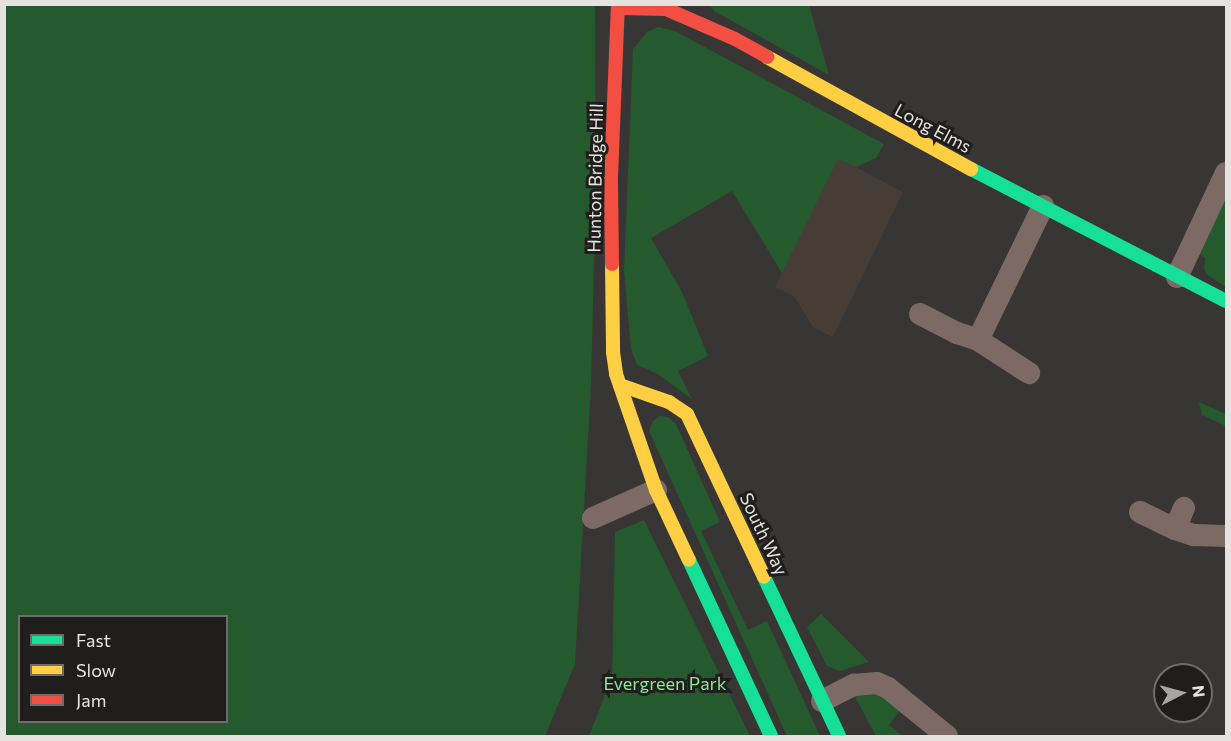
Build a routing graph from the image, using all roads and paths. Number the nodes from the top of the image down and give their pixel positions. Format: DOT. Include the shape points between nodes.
graph roads {
  1 [pos="618,6"];
  2 [pos="689,11"];
  3 [pos="1227,173"];
  4 [pos="1043,206"];
  5 [pos="1177,277"];
  6 [pos="1227,302"];
  7 [pos="920,314"];
  8 [pos="978,340"];
  9 [pos="1029,373"];
  10 [pos="620,385"];
  11 [pos="656,490"];
  12 [pos="1184,508"];
  13 [pos="1140,512"];
  14 [pos="593,518"];
  15 [pos="1175,529"];
  16 [pos="1227,536"];
  17 [pos="822,701"];
  18 [pos="771,736"];
  19 [pos="839,736"];
  20 [pos="947,736"];
  1 -- 2 [label="street, Long Elms"];
  1 -- 10 [label="street, Hunton Bridge Hill" via="611,177 613,352"];
  2 -- 4 [label="street, Long Elms" via="901,132"];
  3 -- 5 [label="street"];
  4 -- 5 [label="street, Long Elms"];
  4 -- 8 [label="street"];
  5 -- 6 [label="street, Long Elms"];
  7 -- 8 [label="street"];
  8 -- 9 [label="street"];
  10 -- 11 [label="street"];
  10 -- 17 [label="street, South Way" via="669,402 687,414"];
  11 -- 14 [label="street"];
  11 -- 18 [label="street"];
  12 -- 15 [label="street"];
  13 -- 15 [label="street"];
  15 -- 16 [label="street" via="1194,535"];
  17 -- 19 [label="street, South Way"];
  17 -- 20 [label="street" via="854,685 877,683"];
}
